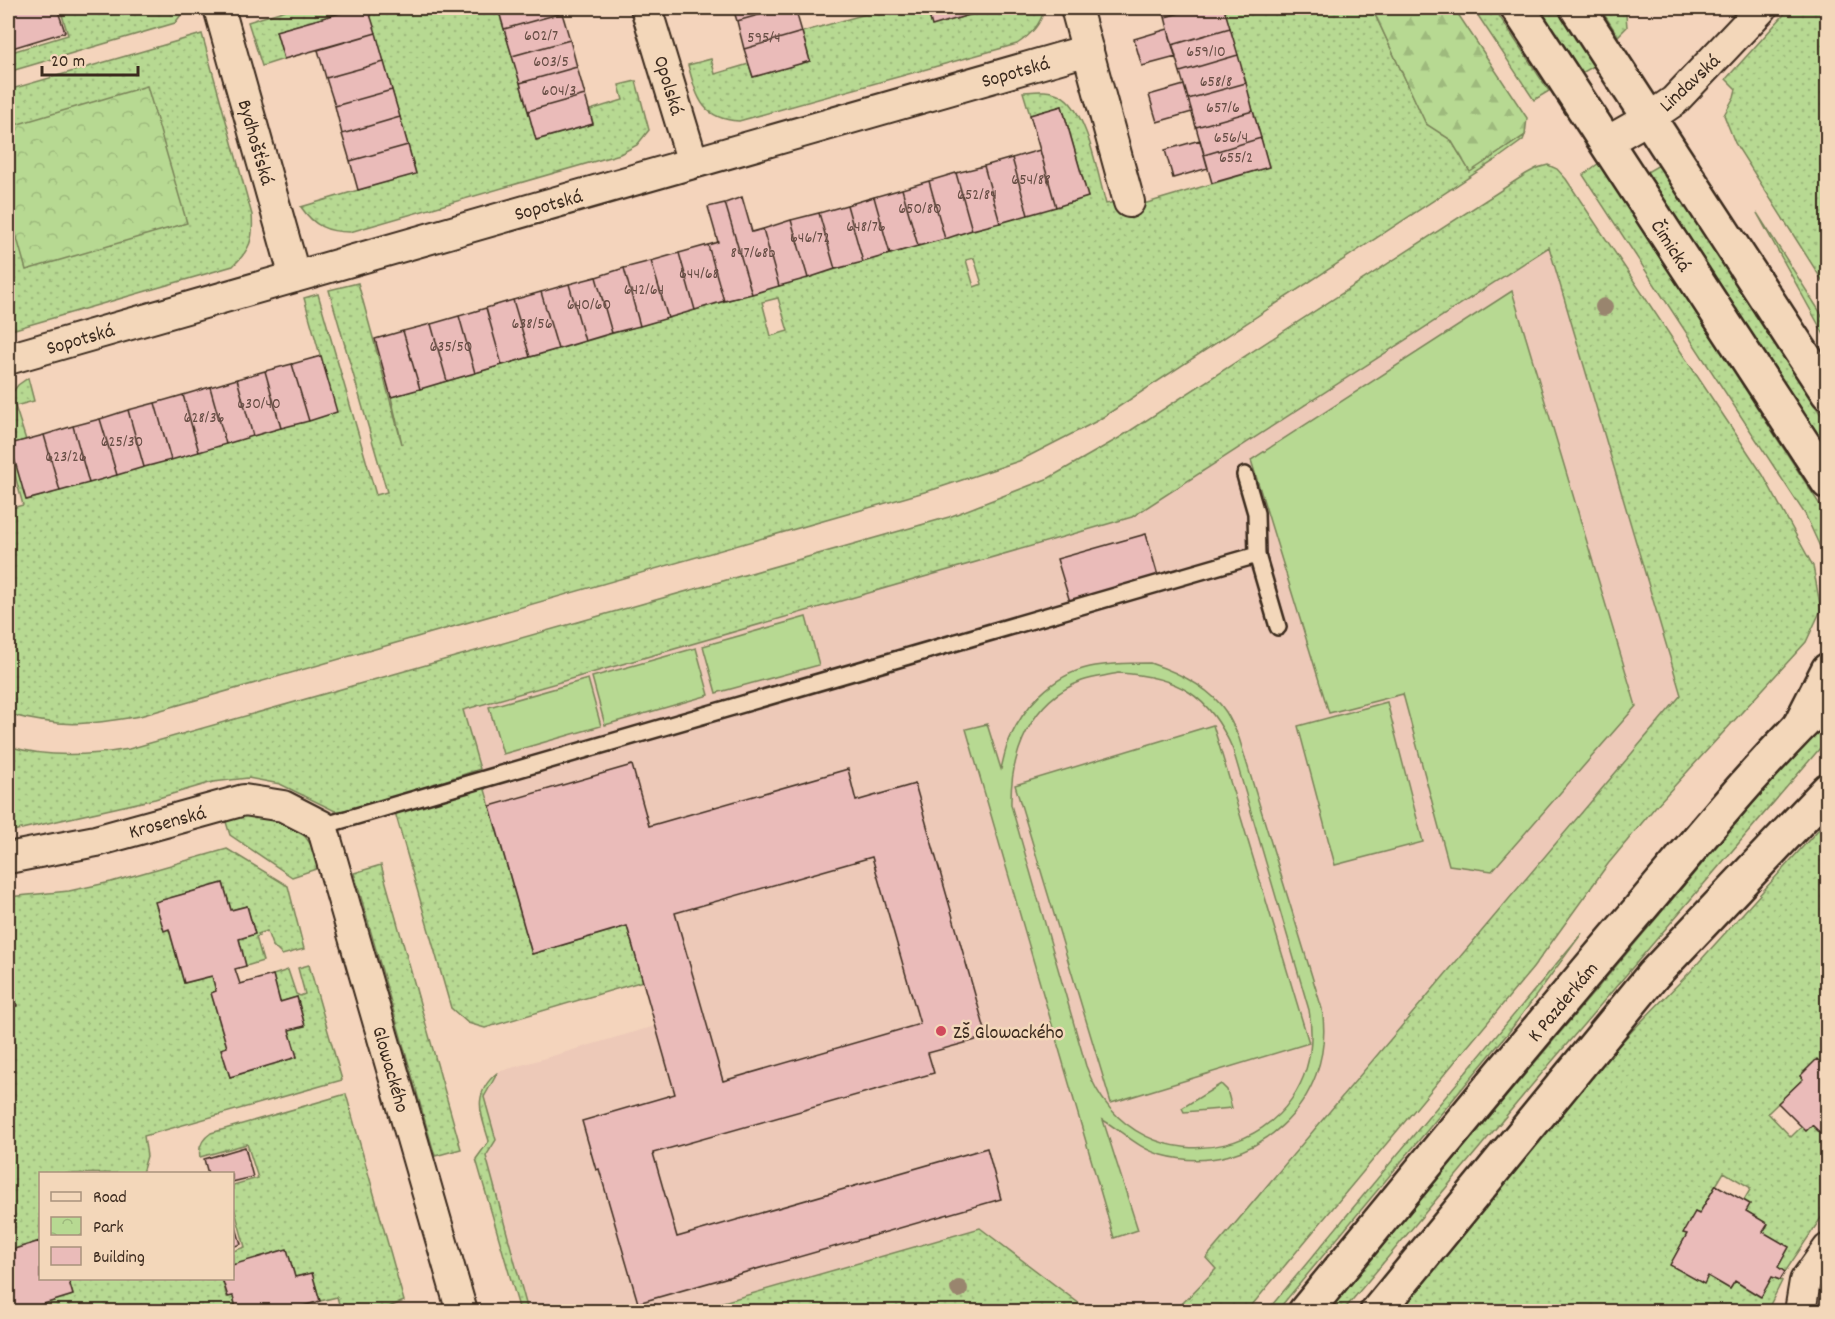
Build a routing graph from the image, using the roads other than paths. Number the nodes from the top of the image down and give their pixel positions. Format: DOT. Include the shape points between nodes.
graph roads {
  1 [pos="219,8"];
  2 [pos="646,8"];
  3 [pos="1076,8"];
  4 [pos="1518,8"];
  5 [pos="1577,8"];
  6 [pos="1746,13"];
  7 [pos="1088,50"];
  8 [pos="1649,118"];
  9 [pos="1605,143"];
  10 [pos="693,163"];
  11 [pos="1129,202"];
  12 [pos="295,277"];
  13 [pos="8,359"];
  14 [pos="1827,393"];
  15 [pos="1245,475"];
  16 [pos="1827,482"];
  17 [pos="1257,555"];
  18 [pos="1278,627"];
  19 [pos="1827,670"];
  20 [pos="1827,698"];
  21 [pos="1799,725"];
  22 [pos="1827,790"];
  23 [pos="322,826"];
  24 [pos="8,858"];
  25 [pos="1827,1249"];
  26 [pos="462,1311"];
  27 [pos="1305,1311"];
  28 [pos="1377,1311"];
  29 [pos="1800,1311"];
  1 -- 12 [label="street, Bydhošťská"];
  2 -- 10 [label="street, Opolská"];
  3 -- 7 [label="street"];
  4 -- 9 [label="main road, Čimická"];
  5 -- 8 [label="main road"];
  6 -- 8 [label="street, Lindavská" via="1674,101"];
  7 -- 10 [label="street, Sopotská"];
  7 -- 11 [label="street"];
  8 -- 9 [label="street, Lindavská"];
  8 -- 14 [label="main road"];
  9 -- 16 [label="main road, Čimická"];
  10 -- 12 [label="street, Sopotská"];
  12 -- 13 [label="street, Sopotská"];
  15 -- 17 [label="lane" via="1256,513"];
  17 -- 18 [label="lane"];
  17 -- 23 [label="lane"];
  19 -- 21 [label="main road"];
  20 -- 21 [label="main road, K Pazderkám"];
  21 -- 27 [label="main road, K Pazderkám" via="1578,981"];
  22 -- 28 [label="main road" via="1653,975"];
  23 -- 24 [label="street, Krosenská" via="283,806 244,800 96,841"];
  23 -- 26 [label="street, Glowackého"];
  25 -- 29 [label="street" via="1804,1281"];
}
